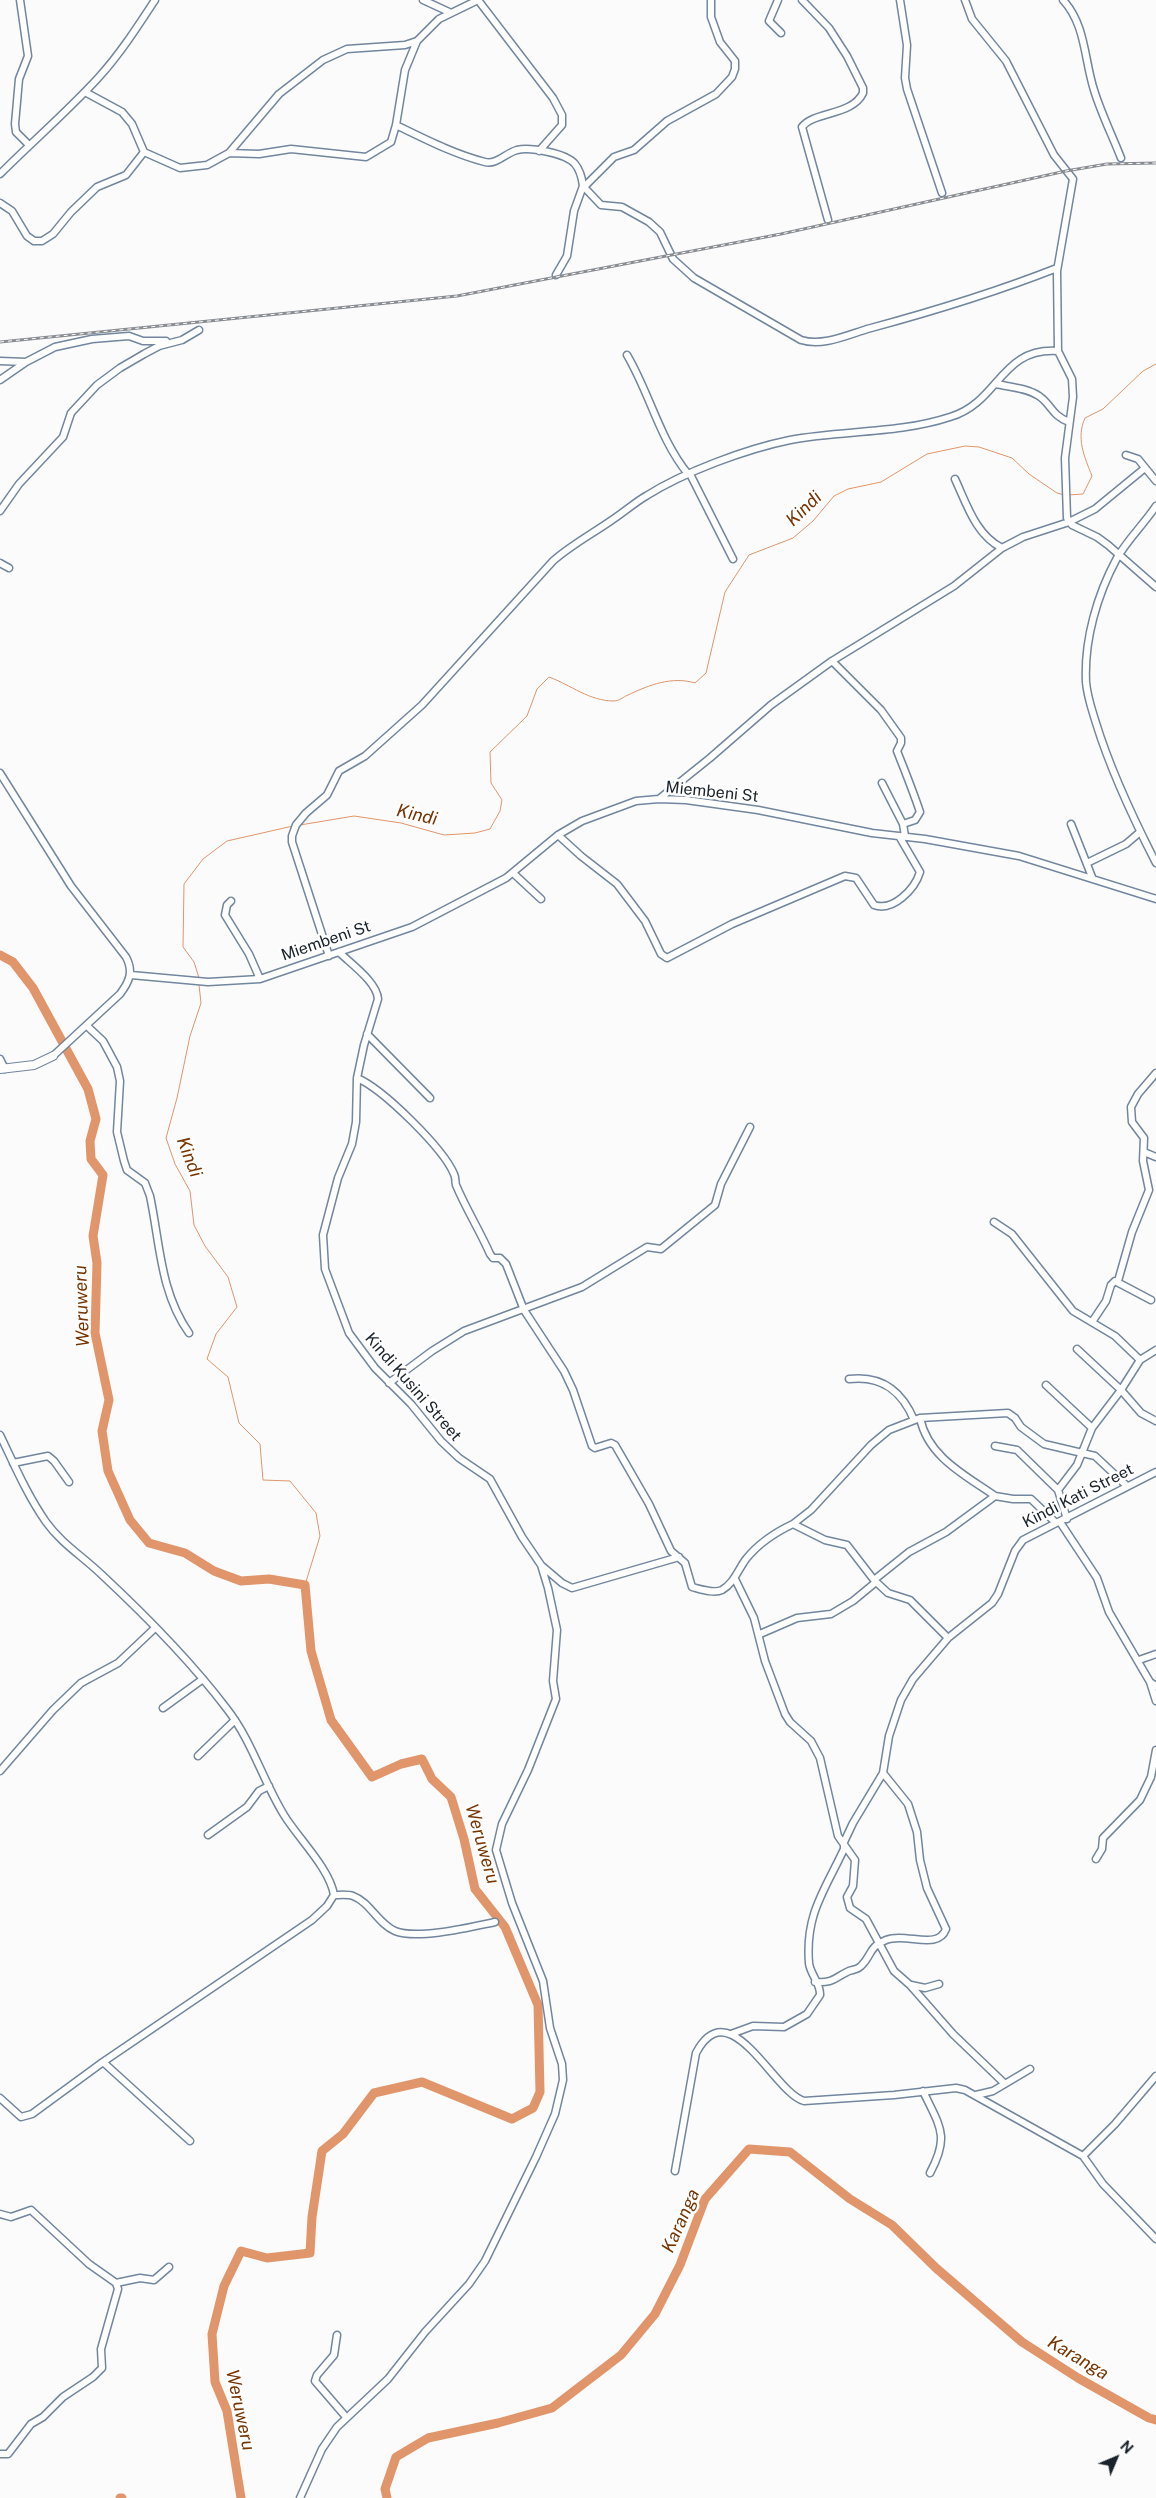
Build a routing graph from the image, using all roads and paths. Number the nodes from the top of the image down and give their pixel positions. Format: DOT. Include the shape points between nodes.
graph roads {
  1 [pos="20,0"];
  2 [pos="156,0"];
  3 [pos="423,0"];
  4 [pos="478,0"];
  5 [pos="711,0"];
  6 [pos="778,0"];
  7 [pos="802,0"];
  8 [pos="900,0"];
  9 [pos="965,0"];
  10 [pos="1063,0"];
  11 [pos="449,12"];
  12 [pos="781,33"];
  13 [pos="417,41"];
  14 [pos="85,92"];
  15 [pos="396,125"];
  16 [pos="28,144"];
  17 [pos="539,150"];
  18 [pos="144,152"];
  19 [pos="229,153"];
  20 [pos="1121,158"];
  21 [pos="0,174"];
  22 [pos="584,186"];
  23 [pos="942,193"];
  24 [pos="0,203"];
  25 [pos="828,220"];
  26 [pos="1057,268"];
  27 [pos="556,275"];
  28 [pos="199,330"];
  29 [pos="182,340"];
  30 [pos="1058,351"];
  31 [pos="627,355"];
  32 [pos="0,361"];
  33 [pos="26,362"];
  34 [pos="0,380"];
  35 [pos="996,384"];
  36 [pos="1069,422"];
  37 [pos="1126,455"];
  38 [pos="1145,468"];
  39 [pos="689,474"];
  40 [pos="954,479"];
  41 [pos="1156,481"];
  42 [pos="1156,506"];
  43 [pos="0,511"];
  44 [pos="1069,522"];
  45 [pos="1002,548"];
  46 [pos="1118,556"];
  47 [pos="733,559"];
  48 [pos="0,564"];
  49 [pos="9,568"];
  50 [pos="1156,587"];
  51 [pos="832,661"];
  52 [pos="0,773"];
  53 [pos="882,783"];
  54 [pos="659,799"];
  55 [pos="903,824"];
  56 [pos="1071,824"];
  57 [pos="1140,832"];
  58 [pos="558,835"];
  59 [pos="902,836"];
  60 [pos="1087,863"];
  61 [pos="1156,863"];
  62 [pos="512,873"];
  63 [pos="1092,877"];
  64 [pos="1156,898"];
  65 [pos="541,899"];
  66 [pos="231,901"];
  67 [pos="339,952"];
  68 [pos="329,956"];
  69 [pos="131,975"];
  70 [pos="260,979"];
  71 [pos="87,1026"];
  72 [pos="367,1034"];
  73 [pos="53,1056"];
  74 [pos="0,1059"];
  75 [pos="3,1069"];
  76 [pos="1156,1073"];
  77 [pos="357,1078"];
  78 [pos="430,1098"];
  79 [pos="750,1127"];
  80 [pos="1144,1152"];
  81 [pos="1156,1157"];
  82 [pos="994,1222"];
  83 [pos="1118,1281"];
  84 [pos="1151,1300"];
  85 [pos="524,1310"];
  86 [pos="1092,1322"];
  87 [pos="189,1332"];
  88 [pos="1077,1349"];
  89 [pos="1156,1350"];
  90 [pos="1140,1360"];
  91 [pos="849,1379"];
  92 [pos="390,1383"];
  93 [pos="1046,1385"];
  94 [pos="1122,1390"];
  95 [pos="917,1419"];
  96 [pos="1156,1421"];
  97 [pos="1092,1428"];
  98 [pos="0,1435"];
  99 [pos="995,1446"];
  100 [pos="1082,1451"];
  101 [pos="13,1463"];
  102 [pos="1156,1473"];
  103 [pos="69,1482"];
  104 [pos="1127,1486"];
  105 [pos="1058,1490"];
  106 [pos="995,1496"];
  107 [pos="1067,1518"];
  108 [pos="1058,1523"];
  109 [pos="793,1524"];
  110 [pos="679,1557"];
  111 [pos="541,1565"];
  112 [pos="735,1578"];
  113 [pos="875,1581"];
  114 [pos="155,1628"];
  115 [pos="760,1634"];
  116 [pos="948,1638"];
  117 [pos="1156,1654"];
  118 [pos="1139,1660"];
  119 [pos="203,1679"];
  120 [pos="1153,1684"];
  121 [pos="1156,1702"];
  122 [pos="163,1708"];
  123 [pos="235,1720"];
  124 [pos="1156,1750"];
  125 [pos="198,1756"];
  126 [pos="0,1771"];
  127 [pos="883,1773"];
  128 [pos="269,1786"];
  129 [pos="208,1835"];
  130 [pos="844,1842"];
  131 [pos="1096,1859"];
  132 [pos="334,1895"];
  133 [pos="495,1922"];
  134 [pos="880,1942"];
  135 [pos="816,1982"];
  136 [pos="939,1984"];
  137 [pos="910,1985"];
  138 [pos="731,2034"];
  139 [pos="104,2062"];
  140 [pos="1030,2069"];
  141 [pos="1156,2076"];
  142 [pos="1004,2084"];
  143 [pos="923,2091"];
  144 [pos="993,2091"];
  145 [pos="976,2095"];
  146 [pos="0,2098"];
  147 [pos="991,2104"];
  148 [pos="190,2141"];
  149 [pos="1083,2156"];
  150 [pos="675,2171"];
  151 [pos="930,2173"];
  152 [pos="0,2214"];
  153 [pos="1156,2239"];
  154 [pos="169,2267"];
  155 [pos="116,2283"];
  156 [pos="337,2335"];
  157 [pos="346,2417"];
  158 [pos="0,2454"];
  159 [pos="300,2498"];
  1 -- 16 [label="street" via="28,56 20,79 15,124 16,132"];
  2 -- 14 [label="street"];
  3 -- 11 [label="street"];
  4 -- 11 [label="street"];
  4 -- 17 [label="street" via="562,115 562,125"];
  5 -- 22 [label="street" via="711,17 720,42 735,61 732,77 716,94 667,121 634,150 614,157"];
  6 -- 12 [label="street" via="769,22"];
  7 -- 25 [label="street" via="828,28 863,88 857,102 802,127"];
  8 -- 23 [label="street" via="907,45 907,89"];
  9 -- 26 [label="street" via="972,19 1006,61 1054,155 1073,179"];
  10 -- 20 [label="street" via="1080,29 1093,87"];
  11 -- 13 [label="street" via="429,26"];
  13 -- 15 [label="street" via="402,80"];
  13 -- 19 [label="street" via="395,47 347,49 323,60 279,94"];
  14 -- 16 [label="street"];
  14 -- 18 [label="street" via="122,112 132,124"];
  15 -- 17 [label="street" via="456,154 486,163 517,150"];
  15 -- 19 [label="street" via="391,142 366,157 291,149 259,154"];
  16 -- 21 [label="street"];
  17 -- 22 [label="street" via="575,164"];
  18 -- 19 [label="street" via="180,168 207,165"];
  18 -- 24 [label="street" via="126,175 97,187 53,234 42,241 34,241 27,236 12,212"];
  22 -- 26 [label="street" via="600,205 622,208 655,227 673,259 694,278 810,343 916,316"];
  22 -- 27 [label="street" via="572,219 567,256"];
  26 -- 30 [label="street"];
  28 -- 29 [label="street"];
  29 -- 33 [label="street" via="156,342 129,336 92,339 55,347"];
  29 -- 43 [label="street" via="159,346 120,368 83,398 71,413 63,437 19,484"];
  30 -- 35 [label="street" via="1022,356"];
  30 -- 36 [label="street" via="1072,379 1074,405"];
  31 -- 39 [label="street" via="665,440"];
  32 -- 33 [label="street"];
  33 -- 34 [label="street"];
  35 -- 36 [label="street" via="1034,393 1053,413"];
  35 -- 39 [label="street" via="970,409 950,417 877,432 783,442"];
  36 -- 44 [label="street" via="1065,481"];
  37 -- 38 [label="street" via="1138,458"];
  38 -- 41 [label="street"];
  38 -- 44 [label="street" via="1095,509"];
  39 -- 47 [label="street"];
  39 -- 68 [label="street" via="644,497 553,561 422,705 365,756 339,771 327,795 296,826 292,842"];
  40 -- 45 [label="street" via="980,530"];
  42 -- 46 [label="street"];
  44 -- 45 [label="street" via="1030,534"];
  44 -- 46 [label="street" via="1097,537"];
  45 -- 51 [label="street" via="954,586"];
  46 -- 50 [label="street"];
  46 -- 57 [label="street" via="1094,616 1086,684 1102,741"];
  48 -- 49 [label="street"];
  51 -- 54 [label="street" via="771,705"];
  51 -- 55 [label="street" via="881,710 901,738 897,751 920,812 915,820"];
  52 -- 69 [label="street" via="71,886 126,958"];
  53 -- 55 [label="street"];
  54 -- 58 [label="street, Miembeni St" via="636,801 610,810"];
  54 -- 59 [label="street, Miembeni St" via="758,810"];
  55 -- 59 [label="street"];
  56 -- 60 [label="street"];
  57 -- 60 [label="street" via="1126,844"];
  57 -- 61 [label="street"];
  58 -- 59 [label="street" via="617,884 646,922 661,954 667,958 732,924 845,876 856,878 874,906 883,907 897,900 908,894 920,872"];
  58 -- 62 [label="street, Miembeni St"];
  59 -- 63 [label="street, Miembeni St" via="1019,856"];
  60 -- 63 [label="street"];
  62 -- 65 [label="street"];
  62 -- 67 [label="street, Miembeni St" via="412,927"];
  63 -- 64 [label="street, Miembeni St"];
  66 -- 70 [label="street" via="225,915"];
  67 -- 68 [label="street, Miembeni St"];
  67 -- 72 [label="street, Kindi Kusini Street" via="377,992 376,1010"];
  68 -- 70 [label="street, Miembeni St"];
  69 -- 70 [label="street, Miembeni St" via="189,982"];
  69 -- 71 [label="street" via="120,994"];
  71 -- 73 [label="street"];
  71 -- 87 [label="street" via="103,1041 117,1067 120,1081 117,1132 125,1166 144,1183 150,1196 165,1284 171,1302"];
  72 -- 77 [label="street, Kindi Kusini Street"];
  72 -- 78 [label="street"];
  73 -- 75 [label="street" via="34,1065"];
  74 -- 75 [label="street"];
  76 -- 80 [label="street" via="1138,1094 1130,1111 1144,1138"];
  77 -- 85 [label="street" via="402,1112 430,1140 452,1170 490,1254 506,1264"];
  77 -- 92 [label="street, Kindi Kusini Street" via="352,1144 338,1178 323,1235 323,1255 332,1293 349,1333"];
  79 -- 85 [label="street" via="720,1184 714,1207 661,1249 647,1247 582,1287"];
  80 -- 81 [label="street"];
  80 -- 83 [label="street" via="1149,1190 1132,1232"];
  82 -- 86 [label="street" via="1012,1234 1067,1305"];
  83 -- 84 [label="street"];
  83 -- 86 [label="street" via="1111,1285 1106,1301"];
  85 -- 92 [label="street" via="451,1338"];
  85 -- 110 [label="street" via="564,1371 579,1404 592,1446 615,1445 650,1504 667,1544"];
  86 -- 90 [label="street" via="1123,1342"];
  88 -- 94 [label="street"];
  89 -- 90 [label="street"];
  90 -- 94 [label="street"];
  91 -- 95 [label="street" via="875,1380 894,1388"];
  92 -- 111 [label="street, Kindi Kusini Street" via="459,1458 490,1479"];
  93 -- 97 [label="street"];
  94 -- 96 [label="street" via="1141,1413"];
  94 -- 97 [label="street"];
  95 -- 100 [label="street" via="1008,1413 1044,1444"];
  95 -- 106 [label="street" via="937,1454"];
  95 -- 109 [label="street" via="881,1436 811,1510"];
  97 -- 100 [label="street"];
  98 -- 101 [label="street"];
  99 -- 105 [label="street" via="1017,1450"];
  100 -- 104 [label="street" via="1102,1460"];
  100 -- 105 [label="street" via="1077,1465"];
  101 -- 103 [label="street" via="48,1456"];
  101 -- 114 [label="street" via="33,1501 63,1542 100,1573"];
  102 -- 104 [label="street, Kindi Kati Street"];
  104 -- 107 [label="street, Kindi Kati Street"];
  105 -- 107 [label="street"];
  106 -- 108 [label="street" via="1031,1498"];
  106 -- 113 [label="street" via="946,1532 909,1552"];
  107 -- 108 [label="street, Kindi Kati Street"];
  108 -- 116 [label="street, Kindi Kati Street" via="1018,1544 992,1603"];
  108 -- 118 [label="street" via="1097,1578 1109,1612"];
  109 -- 112 [label="street" via="753,1552"];
  109 -- 113 [label="street" via="824,1540 847,1545"];
  110 -- 111 [label="street" via="572,1588"];
  110 -- 112 [label="street" via="688,1570 692,1586 718,1591"];
  111 -- 157 [label="street, Kindi Kusini Street" via="557,1630 553,1676 556,1699 502,1824 496,1850 512,1903 543,1981 550,2028 563,2074 555,2114 480,2268 388,2379"];
  112 -- 115 [label="street"];
  113 -- 115 [label="street" via="853,1602 831,1614 797,1618"];
  113 -- 116 [label="street" via="890,1595 910,1600"];
  114 -- 119 [label="street"];
  114 -- 126 [label="street" via="118,1663 81,1683"];
  115 -- 130 [label="street" via="765,1661 785,1714 811,1742 820,1758 838,1836"];
  116 -- 127 [label="street, Kindi Kati Street" via="913,1679 901,1700 889,1736"];
  117 -- 118 [label="street"];
  118 -- 120 [label="street"];
  119 -- 122 [label="street"];
  119 -- 123 [label="street"];
  120 -- 121 [label="street"];
  123 -- 125 [label="street"];
  123 -- 128 [label="street"];
  124 -- 131 [label="street" via="1144,1794 1103,1838 1102,1849"];
  127 -- 130 [label="street"];
  127 -- 134 [label="street" via="908,1804 917,1832 927,1888 946,1929 936,1940 895,1936"];
  128 -- 129 [label="street" via="259,1791 247,1807"];
  128 -- 132 [label="street" via="291,1826 327,1877"];
  130 -- 134 [label="street" via="856,1864 853,1886 847,1897 848,1905 864,1917"];
  130 -- 135 [label="street" via="819,1896 811,1926 809,1965"];
  132 -- 133 [label="street" via="358,1898 397,1932 444,1932"];
  132 -- 139 [label="street" via="312,1920"];
  134 -- 135 [label="street" via="857,1969 849,1970 835,1981"];
  134 -- 137 [label="street" via="894,1971"];
  135 -- 138 [label="street" via="820,1995 807,2014 797,2021 779,2028 753,2026"];
  136 -- 137 [label="street" via="924,1988"];
  137 -- 142 [label="street" via="948,2029"];
  138 -- 143 [label="street" via="756,2054 799,2100 850,2099"];
  138 -- 150 [label="street" via="715,2034 706,2039 696,2054"];
  139 -- 146 [label="street" via="25,2117"];
  139 -- 148 [label="street"];
  140 -- 142 [label="street"];
  141 -- 149 [label="street"];
  142 -- 144 [label="street"];
  143 -- 145 [label="street" via="956,2088"];
  143 -- 151 [label="street" via="942,2142"];
  144 -- 145 [label="street"];
  144 -- 147 [label="street"];
  145 -- 147 [label="street"];
  147 -- 149 [label="street"];
  149 -- 153 [label="street" via="1103,2184"];
  152 -- 155 [label="street" via="11,2217 31,2210 89,2264"];
  154 -- 155 [label="street" via="154,2280 140,2278"];
  155 -- 158 [label="street" via="118,2289 101,2350 102,2368 31,2424 8,2454"];
  156 -- 157 [label="street" via="334,2355 315,2382"];
  157 -- 159 [label="street, Kindi Kusini Street" via="322,2448"];
}
